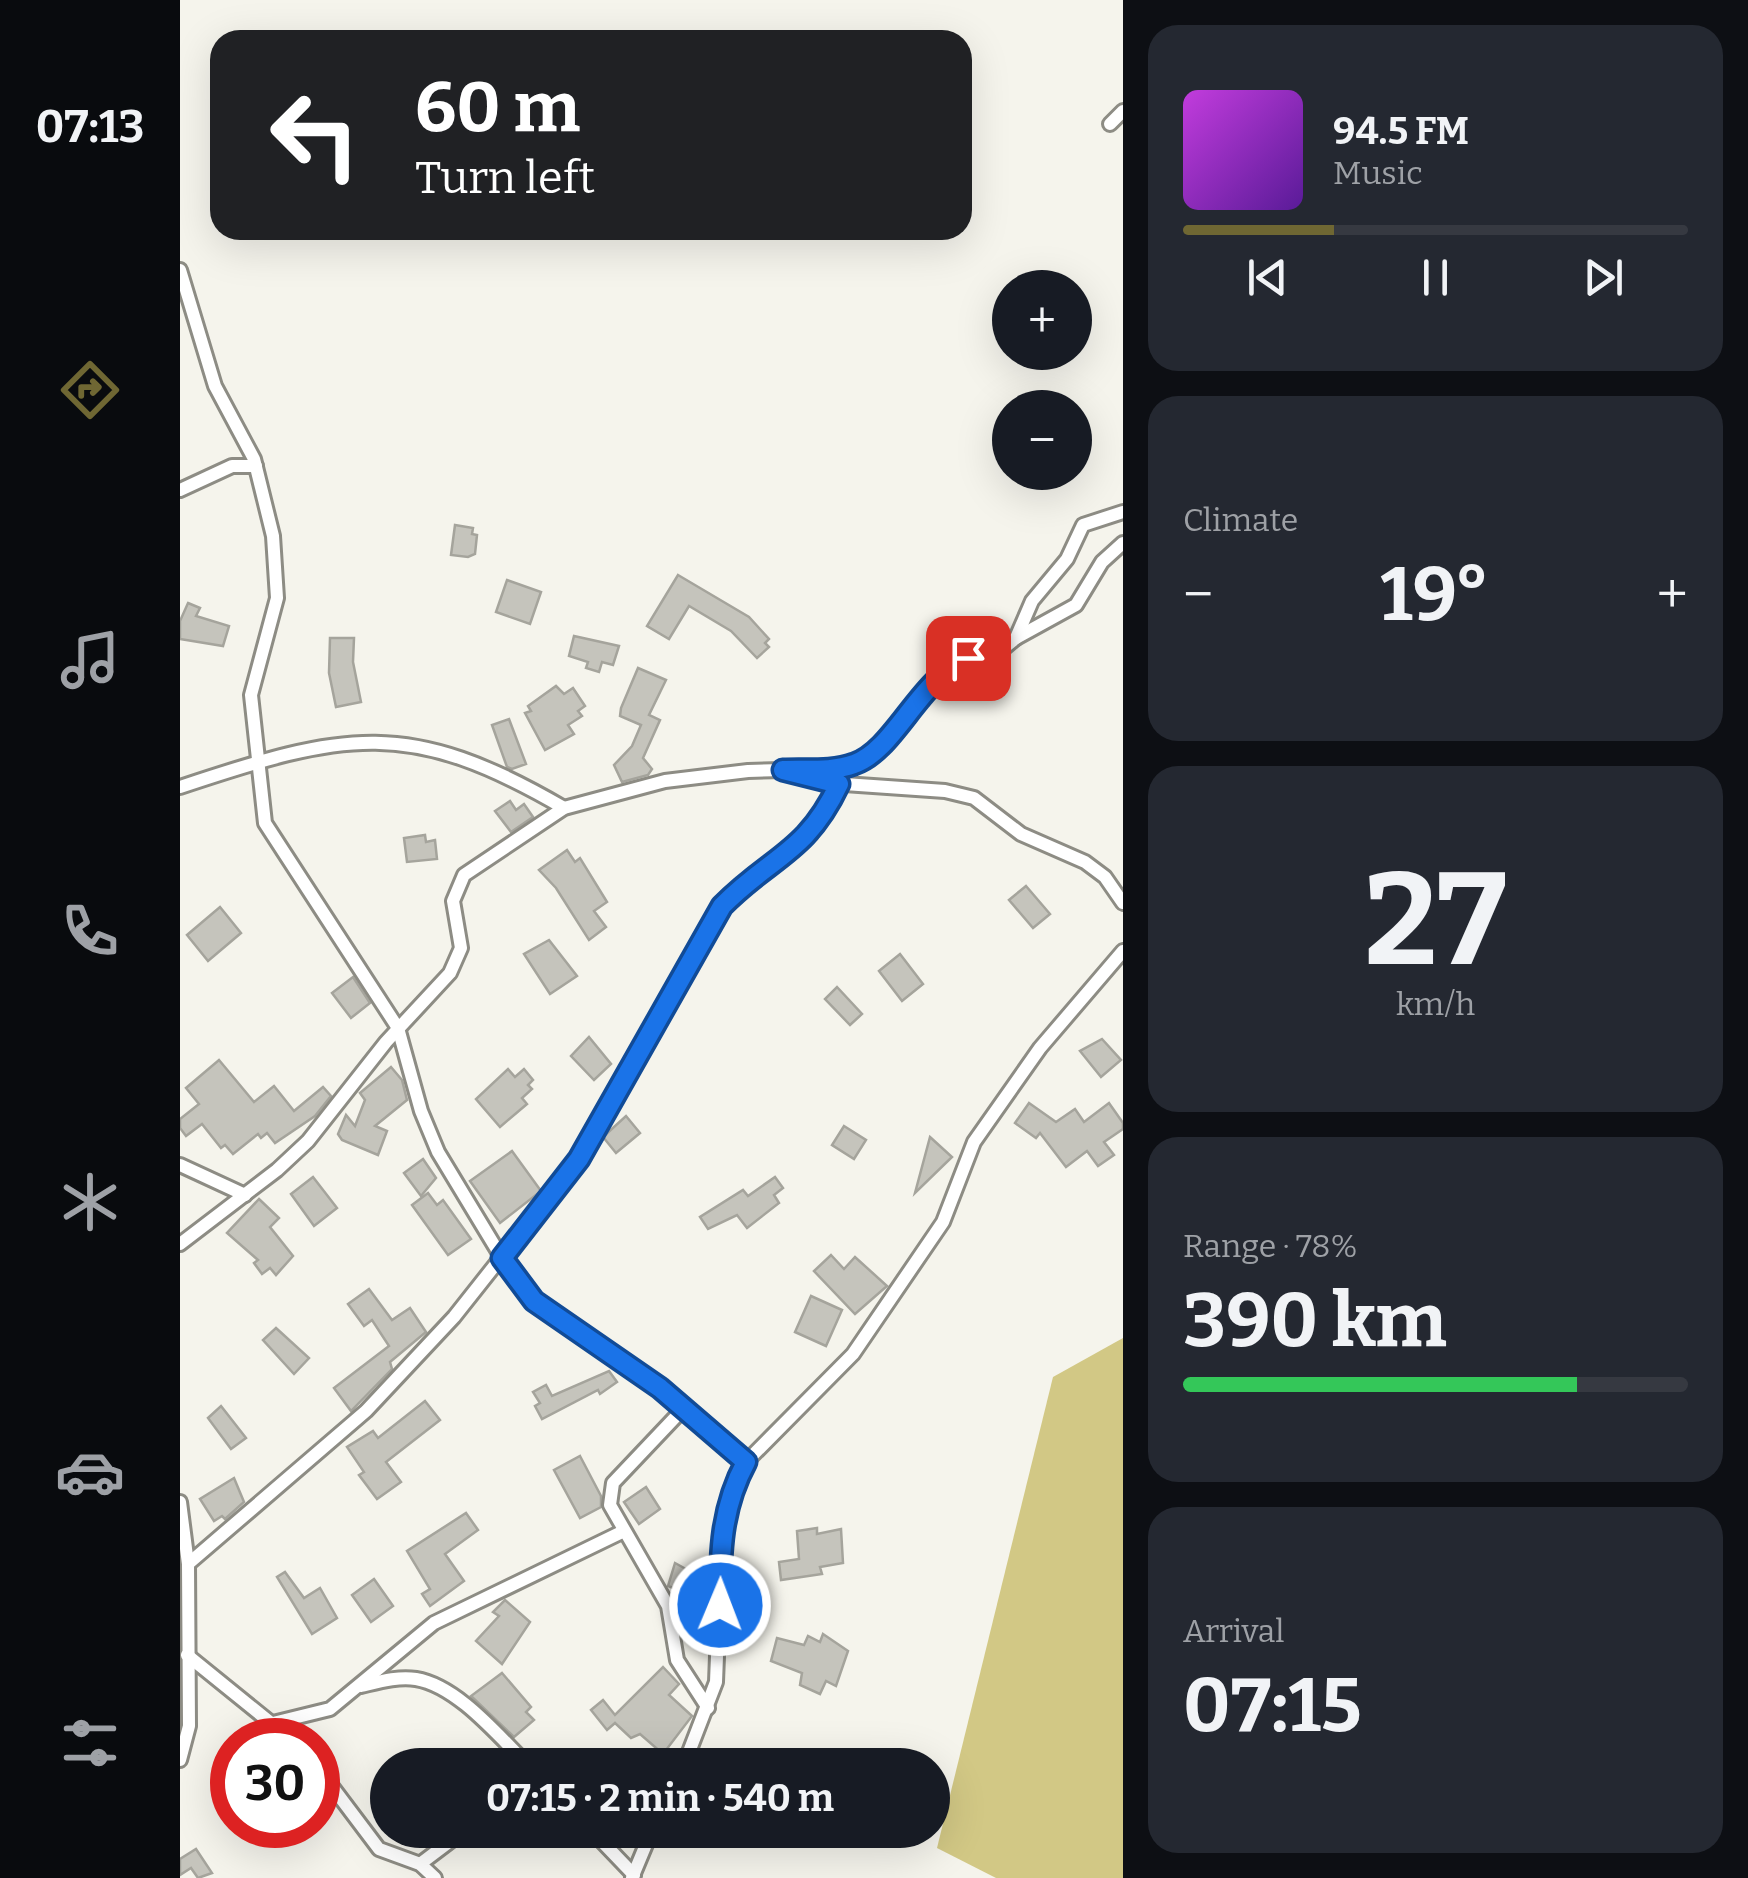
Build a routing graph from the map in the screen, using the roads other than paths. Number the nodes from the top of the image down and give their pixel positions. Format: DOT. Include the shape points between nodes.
graph roads {
  1 [pos="1123,111"];
  2 [pos="1110,124"];
  3 [pos="180,270"];
  4 [pos="256,466"];
  5 [pos="180,490"];
  6 [pos="1123,512"];
  7 [pos="1123,543"];
  8 [pos="1016,638"];
  9 [pos="258,760"];
  10 [pos="783,770"];
  11 [pos="839,784"];
  12 [pos="180,787"];
  13 [pos="564,808"];
  14 [pos="1123,903"];
  15 [pos="1123,951"];
  16 [pos="398,1028"];
  17 [pos="180,1165"];
  18 [pos="246,1195"];
  19 [pos="180,1244"];
  20 [pos="502,1258"];
  21 [pos="684,1408"];
  22 [pos="746,1462"];
  23 [pos="180,1502"];
  24 [pos="624,1530"];
  25 [pos="188,1564"];
  26 [pos="187,1655"];
  27 [pos="183,1673"];
  28 [pos="361,1686"];
  29 [pos="708,1708"];
  30 [pos="267,1718"];
  31 [pos="293,1718"];
  32 [pos="510,1748"];
  33 [pos="691,1748"];
  34 [pos="180,1760"];
  35 [pos="340,1797"];
  36 [pos="441,1848"];
  37 [pos="607,1848"];
  38 [pos="645,1848"];
  39 [pos="420,1864"];
  40 [pos="633,1876"];
  41 [pos="435,1878"];
  1 -- 2 [label="street"];
  3 -- 4 [label="street" via="215,386"];
  4 -- 5 [label="street" via="232,466"];
  4 -- 9 [label="street" via="277,564 277,598 250,695"];
  6 -- 8 [label="street" via="1082,525 1068,560 1032,602"];
  7 -- 8 [label="street" via="1102,562 1076,605"];
  8 -- 10 [label="street" via="939,676 869,757 846,766"];
  9 -- 12 [label="street"];
  9 -- 13 [label="street" via="357,741 437,748 502,771"];
  9 -- 16 [label="street" via="265,822"];
  10 -- 11 [label="street"];
  10 -- 13 [label="street" via="666,780"];
  11 -- 14 [label="street" via="974,798 1021,834 1085,862"];
  11 -- 20 [label="street" via="811,834 722,906 579,1159"];
  13 -- 16 [label="street" via="464,874 453,901 458,961"];
  15 -- 22 [label="street" via="1040,1048 974,1142 943,1222 899,1291 827,1383"];
  16 -- 18 [label="street" via="308,1141"];
  16 -- 20 [label="street" via="438,1152"];
  17 -- 18 [label="street"];
  18 -- 19 [label="street"];
  20 -- 21 [label="street" via="548,1312"];
  20 -- 25 [label="street" via="366,1411"];
  21 -- 22 [label="street"];
  21 -- 24 [label="street" via="612,1483 610,1506"];
  22 -- 29 [label="street" via="722,1526 720,1659"];
  23 -- 25 [label="street"];
  24 -- 28 [label="street" via="434,1623"];
  24 -- 29 [label="street" via="668,1606 677,1660"];
  25 -- 26 [label="street"];
  26 -- 27 [label="street"];
  26 -- 30 [label="street"];
  27 -- 34 [label="street" via="188,1726"];
  28 -- 31 [label="street" via="330,1709"];
  28 -- 32 [label="street" via="418,1679 469,1710"];
  29 -- 33 [label="street"];
  35 -- 39 [label="street" via="379,1849"];
  36 -- 39 [label="street"];
  37 -- 40 [label="street"];
  38 -- 40 [label="street"];
  39 -- 41 [label="street"];
}
